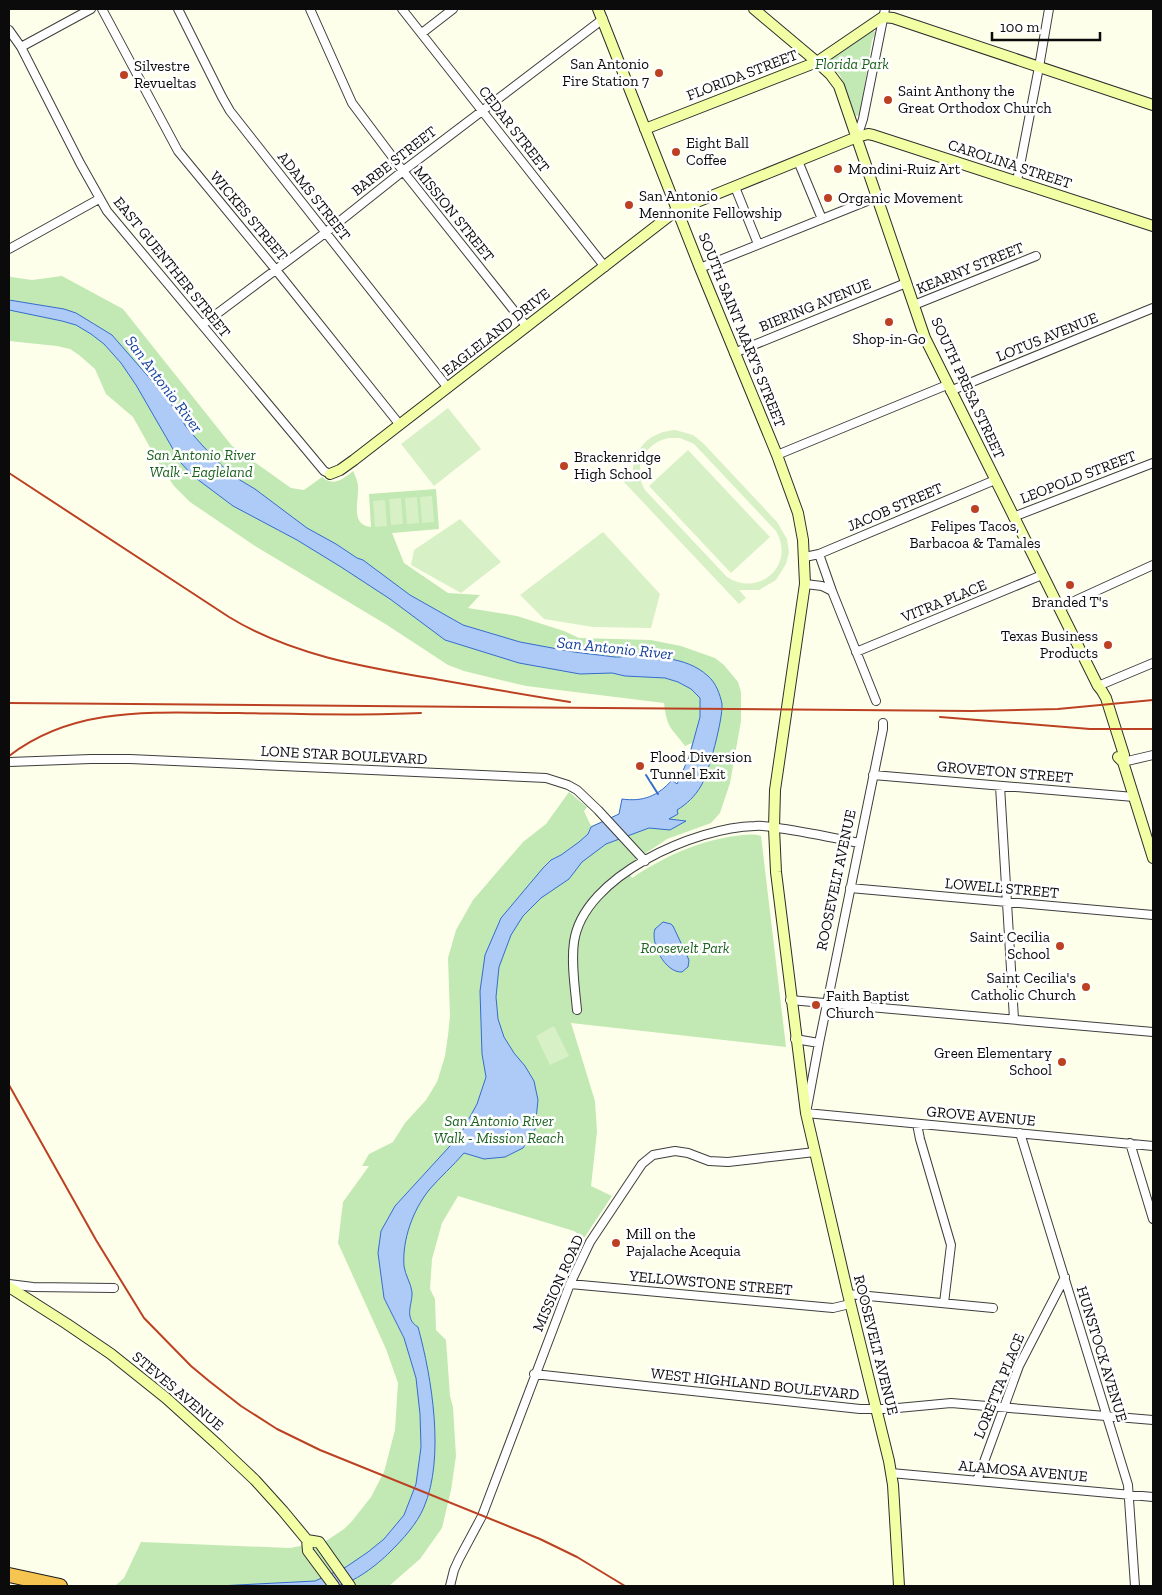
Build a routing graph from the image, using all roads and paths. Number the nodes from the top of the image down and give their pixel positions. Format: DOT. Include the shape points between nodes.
graph roads {
  1 [pos="91,9"];
  2 [pos="102,9"];
  3 [pos="178,9"];
  4 [pos="310,9"];
  5 [pos="402,9"];
  6 [pos="453,9"];
  7 [pos="598,9"];
  8 [pos="754,9"];
  9 [pos="1049,9"];
  10 [pos="884,13"];
  11 [pos="602,20"];
  12 [pos="9,30"];
  13 [pos="422,33"];
  14 [pos="21,47"];
  15 [pos="817,62"];
  16 [pos="1039,67"];
  17 [pos="1153,105"];
  18 [pos="482,111"];
  19 [pos="645,129"];
  20 [pos="857,137"];
  21 [pos="798,161"];
  22 [pos="403,171"];
  23 [pos="1017,181"];
  24 [pos="735,187"];
  25 [pos="877,197"];
  26 [pos="99,199"];
  27 [pos="677,210"];
  28 [pos="822,219"];
  29 [pos="1153,226"];
  30 [pos="325,233"];
  31 [pos="758,244"];
  32 [pos="9,248"];
  33 [pos="1036,256"];
  34 [pos="605,267"];
  35 [pos="700,268"];
  36 [pos="276,270"];
  37 [pos="906,282"];
  38 [pos="914,305"];
  39 [pos="1153,308"];
  40 [pos="202,325"];
  41 [pos="527,327"];
  42 [pos="734,353"];
  43 [pos="448,388"];
  44 [pos="949,388"];
  45 [pos="400,425"];
  46 [pos="777,455"];
  47 [pos="1153,463"];
  48 [pos="330,474"];
  49 [pos="995,480"];
  50 [pos="1013,517"];
  51 [pos="819,554"];
  52 [pos="804,557"];
  53 [pos="1153,565"];
  54 [pos="1042,575"];
  55 [pos="805,584"];
  56 [pos="832,591"];
  57 [pos="1059,608"];
  58 [pos="856,652"];
  59 [pos="1153,663"];
  60 [pos="1098,686"];
  61 [pos="876,701"];
  62 [pos="882,722"];
  63 [pos="1153,755"];
  64 [pos="9,762"];
  65 [pos="1123,762"];
  66 [pos="873,775"];
  67 [pos="1000,786"];
  68 [pos="1134,797"];
  69 [pos="774,828"];
  70 [pos="859,843"];
  71 [pos="1153,858"];
  72 [pos="645,861"];
  73 [pos="850,888"];
  74 [pos="1007,902"];
  75 [pos="1153,915"];
  76 [pos="790,1000"];
  77 [pos="826,1003"];
  78 [pos="577,1010"];
  79 [pos="1014,1019"];
  80 [pos="1153,1032"];
  81 [pos="796,1039"];
  82 [pos="820,1043"];
  83 [pos="806,1113"];
  84 [pos="917,1124"];
  85 [pos="1020,1133"];
  86 [pos="1130,1143"];
  87 [pos="1153,1146"];
  88 [pos="815,1152"];
  89 [pos="1153,1219"];
  90 [pos="1064,1277"];
  91 [pos="570,1284"];
  92 [pos="9,1286"];
  93 [pos="114,1288"];
  94 [pos="849,1299"];
  95 [pos="944,1303"];
  96 [pos="994,1308"];
  97 [pos="534,1374"];
  98 [pos="1003,1406"];
  99 [pos="876,1409"];
  100 [pos="1106,1416"];
  101 [pos="1153,1420"];
  102 [pos="891,1473"];
  103 [pos="977,1481"];
  104 [pos="1129,1494"];
  105 [pos="1153,1496"];
  106 [pos="307,1540"];
  107 [pos="9,1575"];
  108 [pos="60,1586"];
  109 [pos="334,1586"];
  110 [pos="350,1586"];
  111 [pos="450,1586"];
  112 [pos="899,1586"];
  113 [pos="1135,1586"];
  1 -- 14 [label="street"];
  2 -- 36 [label="street, WICKES STREET" via="178,151"];
  3 -- 30 [label="street, ADAMS STREET" via="230,111"];
  4 -- 22 [label="street, MISSION STREET" via="348,97"];
  5 -- 13 [label="street, CEDAR STREET"];
  6 -- 13 [label="street"];
  7 -- 11 [label="main road, SOUTH SAINT MARY'S STREET"];
  8 -- 15 [label="main road, SOUTH PRESA STREET"];
  9 -- 16 [label="street"];
  10 -- 15 [label="main road, FLORIDA STREET" via="856,37"];
  10 -- 16 [label="main road"];
  10 -- 20 [label="street"];
  11 -- 18 [label="street, BARBE STREET"];
  11 -- 19 [label="main road, SOUTH SAINT MARY'S STREET"];
  12 -- 14 [label="street, EAST GUENTHER STREET"];
  13 -- 18 [label="street, CEDAR STREET"];
  14 -- 26 [label="street, EAST GUENTHER STREET"];
  15 -- 19 [label="main road, FLORIDA STREET"];
  15 -- 20 [label="main road, SOUTH PRESA STREET" via="839,86"];
  16 -- 17 [label="main road"];
  16 -- 23 [label="street"];
  18 -- 22 [label="street, BARBE STREET"];
  18 -- 34 [label="street, CEDAR STREET"];
  19 -- 27 [label="main road, SOUTH SAINT MARY'S STREET"];
  20 -- 21 [label="main road, EAGLELAND DRIVE"];
  20 -- 23 [label="main road, CAROLINA STREET" via="873,135"];
  20 -- 25 [label="main road, SOUTH PRESA STREET"];
  21 -- 24 [label="main road, EAGLELAND DRIVE"];
  21 -- 28 [label="street"];
  22 -- 30 [label="street, BARBE STREET"];
  22 -- 41 [label="street, MISSION STREET"];
  23 -- 29 [label="main road, CAROLINA STREET"];
  24 -- 27 [label="main road, EAGLELAND DRIVE"];
  24 -- 31 [label="street"];
  25 -- 28 [label="street"];
  25 -- 37 [label="main road, SOUTH PRESA STREET"];
  26 -- 32 [label="street"];
  26 -- 40 [label="street, EAST GUENTHER STREET"];
  27 -- 34 [label="main road, EAGLELAND DRIVE"];
  27 -- 35 [label="main road, SOUTH SAINT MARY'S STREET"];
  28 -- 31 [label="street"];
  30 -- 36 [label="street, BARBE STREET"];
  30 -- 43 [label="street, ADAMS STREET"];
  31 -- 35 [label="street"];
  33 -- 38 [label="street, KEARNY STREET"];
  34 -- 41 [label="main road, EAGLELAND DRIVE"];
  35 -- 42 [label="main road, SOUTH SAINT MARY'S STREET"];
  36 -- 40 [label="street, BARBE STREET"];
  36 -- 45 [label="street, WICKES STREET"];
  37 -- 38 [label="main road, SOUTH PRESA STREET"];
  37 -- 42 [label="street, BIERING AVENUE"];
  38 -- 44 [label="main road, SOUTH PRESA STREET" via="925,338"];
  39 -- 44 [label="street, LOTUS AVENUE"];
  40 -- 48 [label="street, EAST GUENTHER STREET" via="324,471"];
  41 -- 43 [label="main road, EAGLELAND DRIVE"];
  42 -- 46 [label="main road, SOUTH SAINT MARY'S STREET"];
  43 -- 45 [label="main road, EAGLELAND DRIVE"];
  44 -- 46 [label="street, LOTUS AVENUE"];
  44 -- 49 [label="main road, SOUTH PRESA STREET"];
  45 -- 48 [label="main road, EAGLELAND DRIVE"];
  46 -- 52 [label="main road, SOUTH SAINT MARY'S STREET" via="798,513"];
  47 -- 50 [label="street, LEOPOLD STREET"];
  49 -- 50 [label="main road, SOUTH PRESA STREET"];
  49 -- 51 [label="street, JACOB STREET"];
  50 -- 54 [label="main road, SOUTH PRESA STREET"];
  51 -- 52 [label="street, JACOB STREET"];
  51 -- 56 [label="street"];
  52 -- 55 [label="main road, SOUTH SAINT MARY'S STREET"];
  53 -- 57 [label="street"];
  54 -- 57 [label="main road, SOUTH PRESA STREET"];
  54 -- 58 [label="street, VITRA PLACE"];
  55 -- 56 [label="street"];
  55 -- 69 [label="main road, SOUTH SAINT MARY'S STREET" via="776,784"];
  56 -- 58 [label="street"];
  57 -- 60 [label="main road, SOUTH PRESA STREET"];
  58 -- 61 [label="street"];
  59 -- 60 [label="street"];
  60 -- 65 [label="main road, SOUTH PRESA STREET" via="1110,710 1124,755"];
  62 -- 66 [label="street, ROOSEVELT AVENUE"];
  63 -- 65 [label="street"];
  64 -- 72 [label="street, LONE STAR BOULEVARD" via="132,759 535,776 557,780 577,790"];
  65 -- 68 [label="main road, SOUTH PRESA STREET"];
  66 -- 67 [label="street, GROVETON STREET"];
  66 -- 70 [label="street, ROOSEVELT AVENUE"];
  67 -- 68 [label="street, GROVETON STREET"];
  67 -- 74 [label="street"];
  68 -- 71 [label="main road, SOUTH PRESA STREET"];
  69 -- 70 [label="street"];
  69 -- 72 [label="street" via="754,826 706,833"];
  69 -- 76 [label="main road, ROOSEVELT AVENUE"];
  70 -- 73 [label="street, ROOSEVELT AVENUE"];
  72 -- 78 [label="street" via="597,897 577,929 573,952"];
  73 -- 74 [label="street, LOWELL STREET"];
  73 -- 77 [label="street, ROOSEVELT AVENUE"];
  74 -- 75 [label="street, LOWELL STREET"];
  74 -- 79 [label="street"];
  76 -- 77 [label="street"];
  76 -- 81 [label="main road, ROOSEVELT AVENUE"];
  77 -- 79 [label="street"];
  77 -- 82 [label="street, ROOSEVELT AVENUE"];
  79 -- 80 [label="street"];
  81 -- 82 [label="street"];
  81 -- 83 [label="main road, ROOSEVELT AVENUE"];
  82 -- 83 [label="street, ROOSEVELT AVENUE"];
  83 -- 84 [label="street, GROVE AVENUE"];
  83 -- 88 [label="main road, ROOSEVELT AVENUE"];
  84 -- 85 [label="street, GROVE AVENUE"];
  84 -- 95 [label="street" via="951,1245"];
  85 -- 86 [label="street, GROVE AVENUE"];
  85 -- 90 [label="street, HUNSTOCK AVENUE"];
  86 -- 87 [label="street, GROVE AVENUE"];
  86 -- 89 [label="street"];
  88 -- 91 [label="street, MISSION ROAD" via="728,1162 709,1161 675,1151 653,1155 642,1164 601,1225"];
  88 -- 94 [label="main road, ROOSEVELT AVENUE"];
  90 -- 98 [label="street, LORETTA PLACE" via="1019,1366"];
  90 -- 100 [label="street, HUNSTOCK AVENUE"];
  91 -- 94 [label="street, YELLOWSTONE STREET" via="833,1308"];
  91 -- 97 [label="street, MISSION ROAD"];
  92 -- 93 [label="street"];
  92 -- 106 [label="main road, STEVES AVENUE" via="104,1349 166,1398 255,1480"];
  94 -- 95 [label="street, YELLOWSTONE STREET"];
  94 -- 99 [label="main road, ROOSEVELT AVENUE"];
  95 -- 96 [label="street, YELLOWSTONE STREET"];
  97 -- 99 [label="street, WEST HIGHLAND BOULEVARD"];
  97 -- 111 [label="street, MISSION ROAD" via="482,1516 459,1558"];
  98 -- 99 [label="street, WEST HIGHLAND BOULEVARD" via="951,1403"];
  98 -- 100 [label="street, WEST HIGHLAND BOULEVARD"];
  98 -- 103 [label="street, LORETTA PLACE"];
  99 -- 102 [label="main road, ROOSEVELT AVENUE"];
  100 -- 101 [label="street, WEST HIGHLAND BOULEVARD"];
  100 -- 104 [label="street, HUNSTOCK AVENUE"];
  102 -- 103 [label="street, ALAMOSA AVENUE"];
  102 -- 112 [label="main road, ROOSEVELT AVENUE"];
  103 -- 104 [label="street, ALAMOSA AVENUE"];
  104 -- 105 [label="street, ALAMOSA AVENUE"];
  104 -- 113 [label="street, HUNSTOCK AVENUE"];
  106 -- 109 [label="main road, STEVES AVENUE" via="308,1551"];
  106 -- 110 [label="main road, STEVES AVENUE" via="319,1542"];
  107 -- 108 [label="highway"];
}
